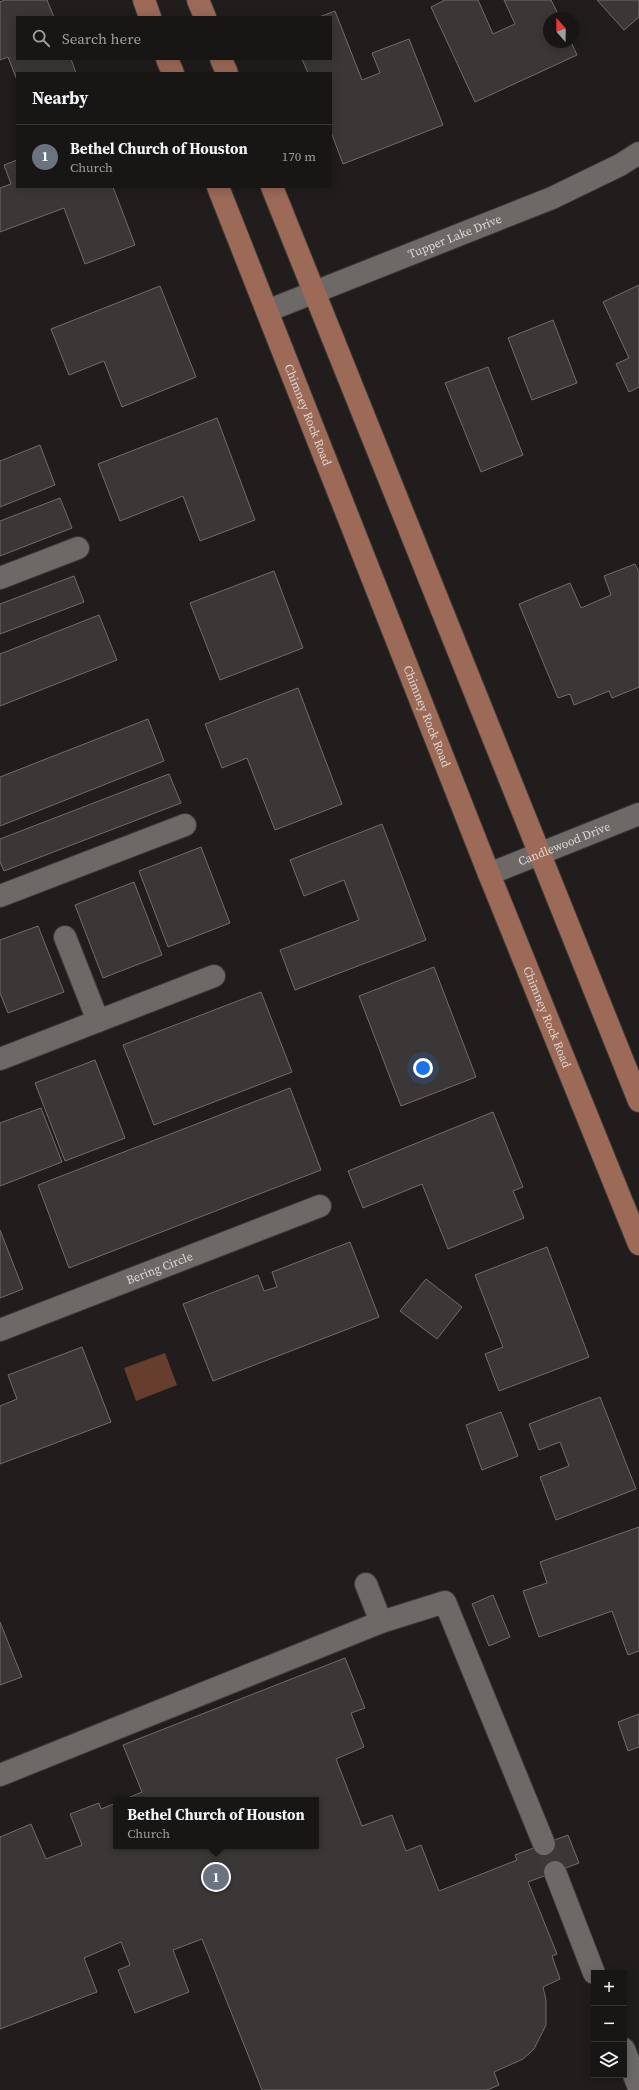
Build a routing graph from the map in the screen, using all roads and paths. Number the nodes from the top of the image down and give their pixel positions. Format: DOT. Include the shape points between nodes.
graph roads {
  1 [pos="144,0"];
  2 [pos="198,0"];
  3 [pos="150,16"];
  4 [pos="205,16"];
  5 [pos="167,60"];
  6 [pos="221,60"];
  7 [pos="173,72"];
  8 [pos="227,72"];
  9 [pos="639,153"];
  10 [pos="218,188"];
  11 [pos="272,188"];
  12 [pos="314,292"];
  13 [pos="267,311"];
  14 [pos="78,548"];
  15 [pos="0,578"];
  16 [pos="639,814"];
  17 [pos="185,825"];
  18 [pos="540,854"];
  19 [pos="489,874"];
  20 [pos="0,896"];
  21 [pos="65,937"];
  22 [pos="214,976"];
  23 [pos="98,1020"];
  24 [pos="0,1060"];
  25 [pos="639,1101"];
  26 [pos="320,1206"];
  27 [pos="639,1244"];
  28 [pos="0,1330"];
  29 [pos="366,1584"];
  30 [pos="381,1622"];
  31 [pos="0,1775"];
  32 [pos="544,1844"];
  33 [pos="555,1872"];
  34 [pos="593,1970"];
  35 [pos="627,2057"];
  36 [pos="639,2088"];
  1 -- 3 [label="main road"];
  2 -- 4 [label="main road"];
  5 -- 7 [label="main road"];
  6 -- 8 [label="main road"];
  9 -- 12 [label="street, Tupper Lake Drive" via="552,198"];
  10 -- 13 [label="main road, Chimney Rock Road"];
  11 -- 12 [label="main road"];
  12 -- 13 [label="street, Tupper Lake Drive"];
  12 -- 18 [label="main road"];
  13 -- 19 [label="main road, Chimney Rock Road"];
  14 -- 15 [label="street"];
  16 -- 18 [label="street, Candlewood Drive"];
  17 -- 20 [label="street"];
  18 -- 19 [label="street, Candlewood Drive"];
  18 -- 25 [label="main road"];
  19 -- 27 [label="main road, Chimney Rock Road"];
  21 -- 23 [label="street"];
  22 -- 23 [label="street"];
  23 -- 24 [label="street"];
  26 -- 28 [label="street, Bering Circle"];
  29 -- 30 [label="street"];
  30 -- 31 [label="street"];
  30 -- 32 [label="street" via="446,1602"];
  33 -- 34 [label="street"];
  35 -- 36 [label="street"];
}
